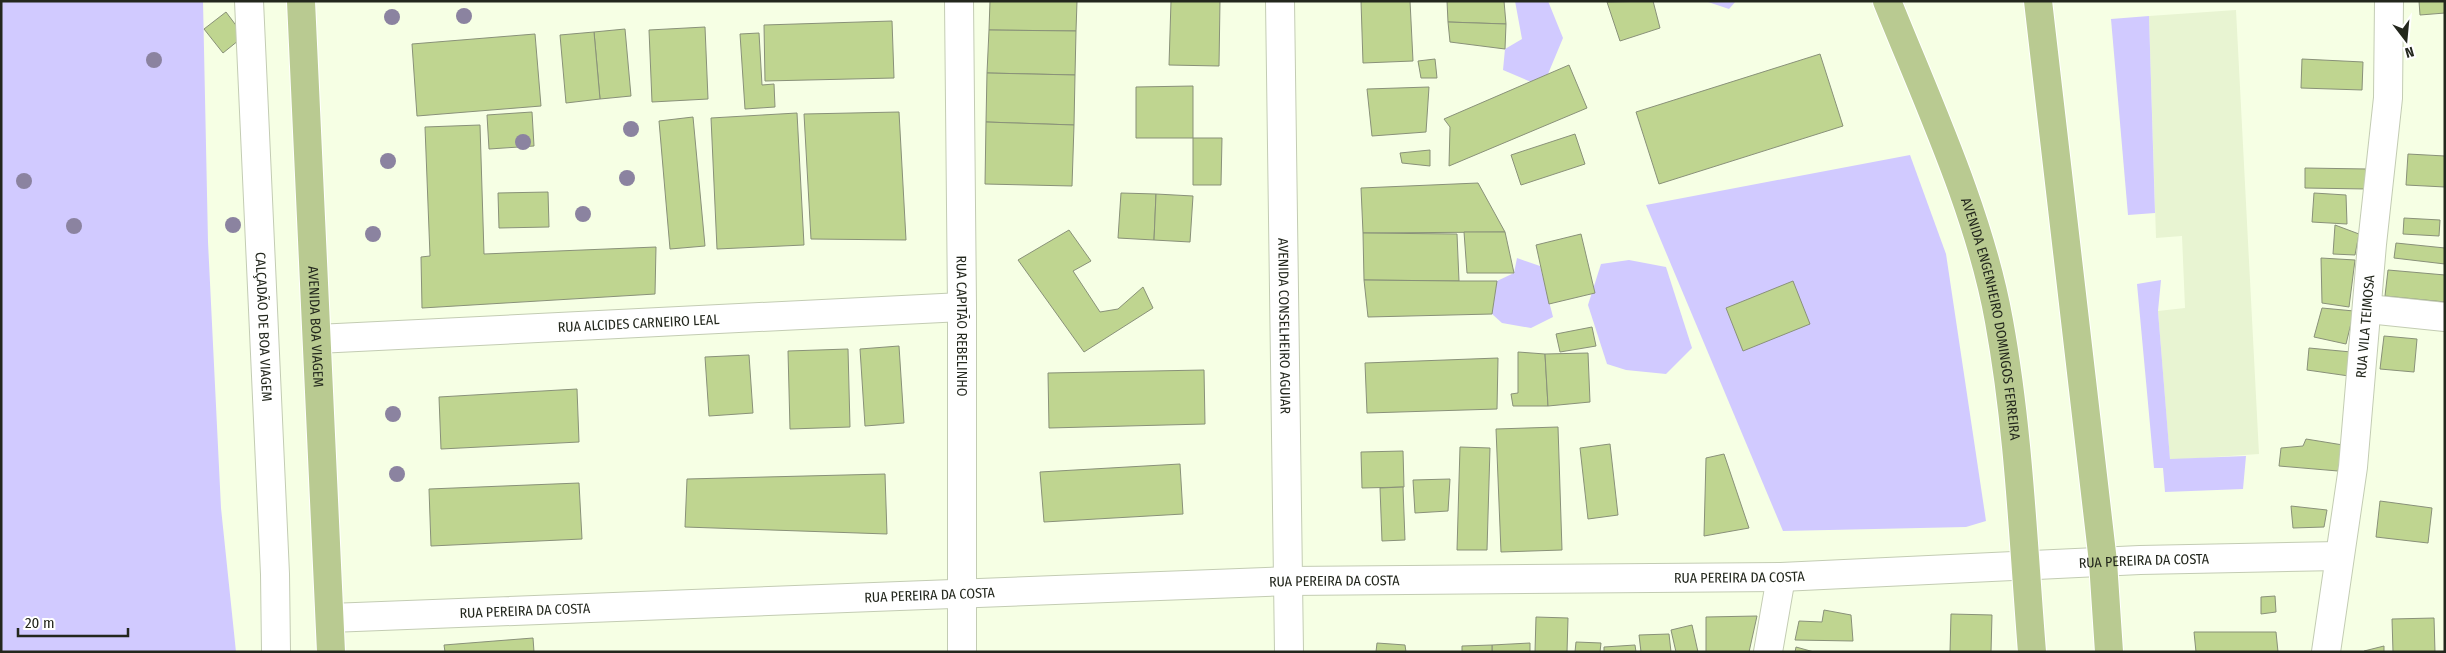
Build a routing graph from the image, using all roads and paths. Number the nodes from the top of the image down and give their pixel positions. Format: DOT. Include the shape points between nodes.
graph roads {
  1 [pos="249,1"];
  2 [pos="301,1"];
  3 [pos="959,1"];
  4 [pos="1280,1"];
  5 [pos="1888,1"];
  6 [pos="2038,1"];
  7 [pos="2389,1"];
  8 [pos="962,306"];
  9 [pos="2368,309"];
  10 [pos="2445,317"];
  11 [pos="317,339"];
  12 [pos="2338,556"];
  13 [pos="2103,562"];
  14 [pos="2026,566"];
  15 [pos="1782,577"];
  16 [pos="1289,581"];
  17 [pos="961,595"];
  18 [pos="330,618"];
  19 [pos="276,652"];
  20 [pos="331,652"];
  21 [pos="962,652"];
  22 [pos="1289,652"];
  23 [pos="1768,652"];
  24 [pos="2032,652"];
  25 [pos="2109,652"];
  26 [pos="2326,652"];
  1 -- 19 [label="street, CALÇADÃO DE BOA VIAGEM"];
  2 -- 11 [label="main road, AVENIDA BOA VIAGEM"];
  3 -- 8 [label="street, RUA CAPITÃO REBELINHO"];
  4 -- 16 [label="street, AVENIDA CONSELHEIRO AGUIAR"];
  5 -- 14 [label="main road, AVENIDA ENGENHEIRO DOMINGOS FERREIRA" via="1974,224 1999,320 2017,446"];
  6 -- 13 [label="main road"];
  7 -- 9 [label="street, RUA VILA TEIMOSA" via="2388,98"];
  8 -- 11 [label="street, RUA ALCIDES CARNEIRO LEAL"];
  8 -- 17 [label="street, RUA CAPITÃO REBELINHO"];
  9 -- 10 [label="street"];
  9 -- 12 [label="street, RUA VILA TEIMOSA" via="2353,467"];
  11 -- 18 [label="main road, AVENIDA BOA VIAGEM"];
  12 -- 13 [label="street, RUA PEREIRA DA COSTA"];
  12 -- 26 [label="street, RUA VILA TEIMOSA"];
  13 -- 14 [label="street, RUA PEREIRA DA COSTA"];
  13 -- 25 [label="main road"];
  14 -- 15 [label="street, RUA PEREIRA DA COSTA"];
  14 -- 24 [label="main road, AVENIDA ENGENHEIRO DOMINGOS FERREIRA"];
  15 -- 16 [label="street, RUA PEREIRA DA COSTA"];
  15 -- 23 [label="street"];
  16 -- 17 [label="street, RUA PEREIRA DA COSTA"];
  16 -- 22 [label="street, AVENIDA CONSELHEIRO AGUIAR"];
  17 -- 18 [label="street, RUA PEREIRA DA COSTA"];
  17 -- 21 [label="street, RUA CAPITÃO REBELINHO"];
  18 -- 20 [label="main road, AVENIDA BOA VIAGEM"];
}
